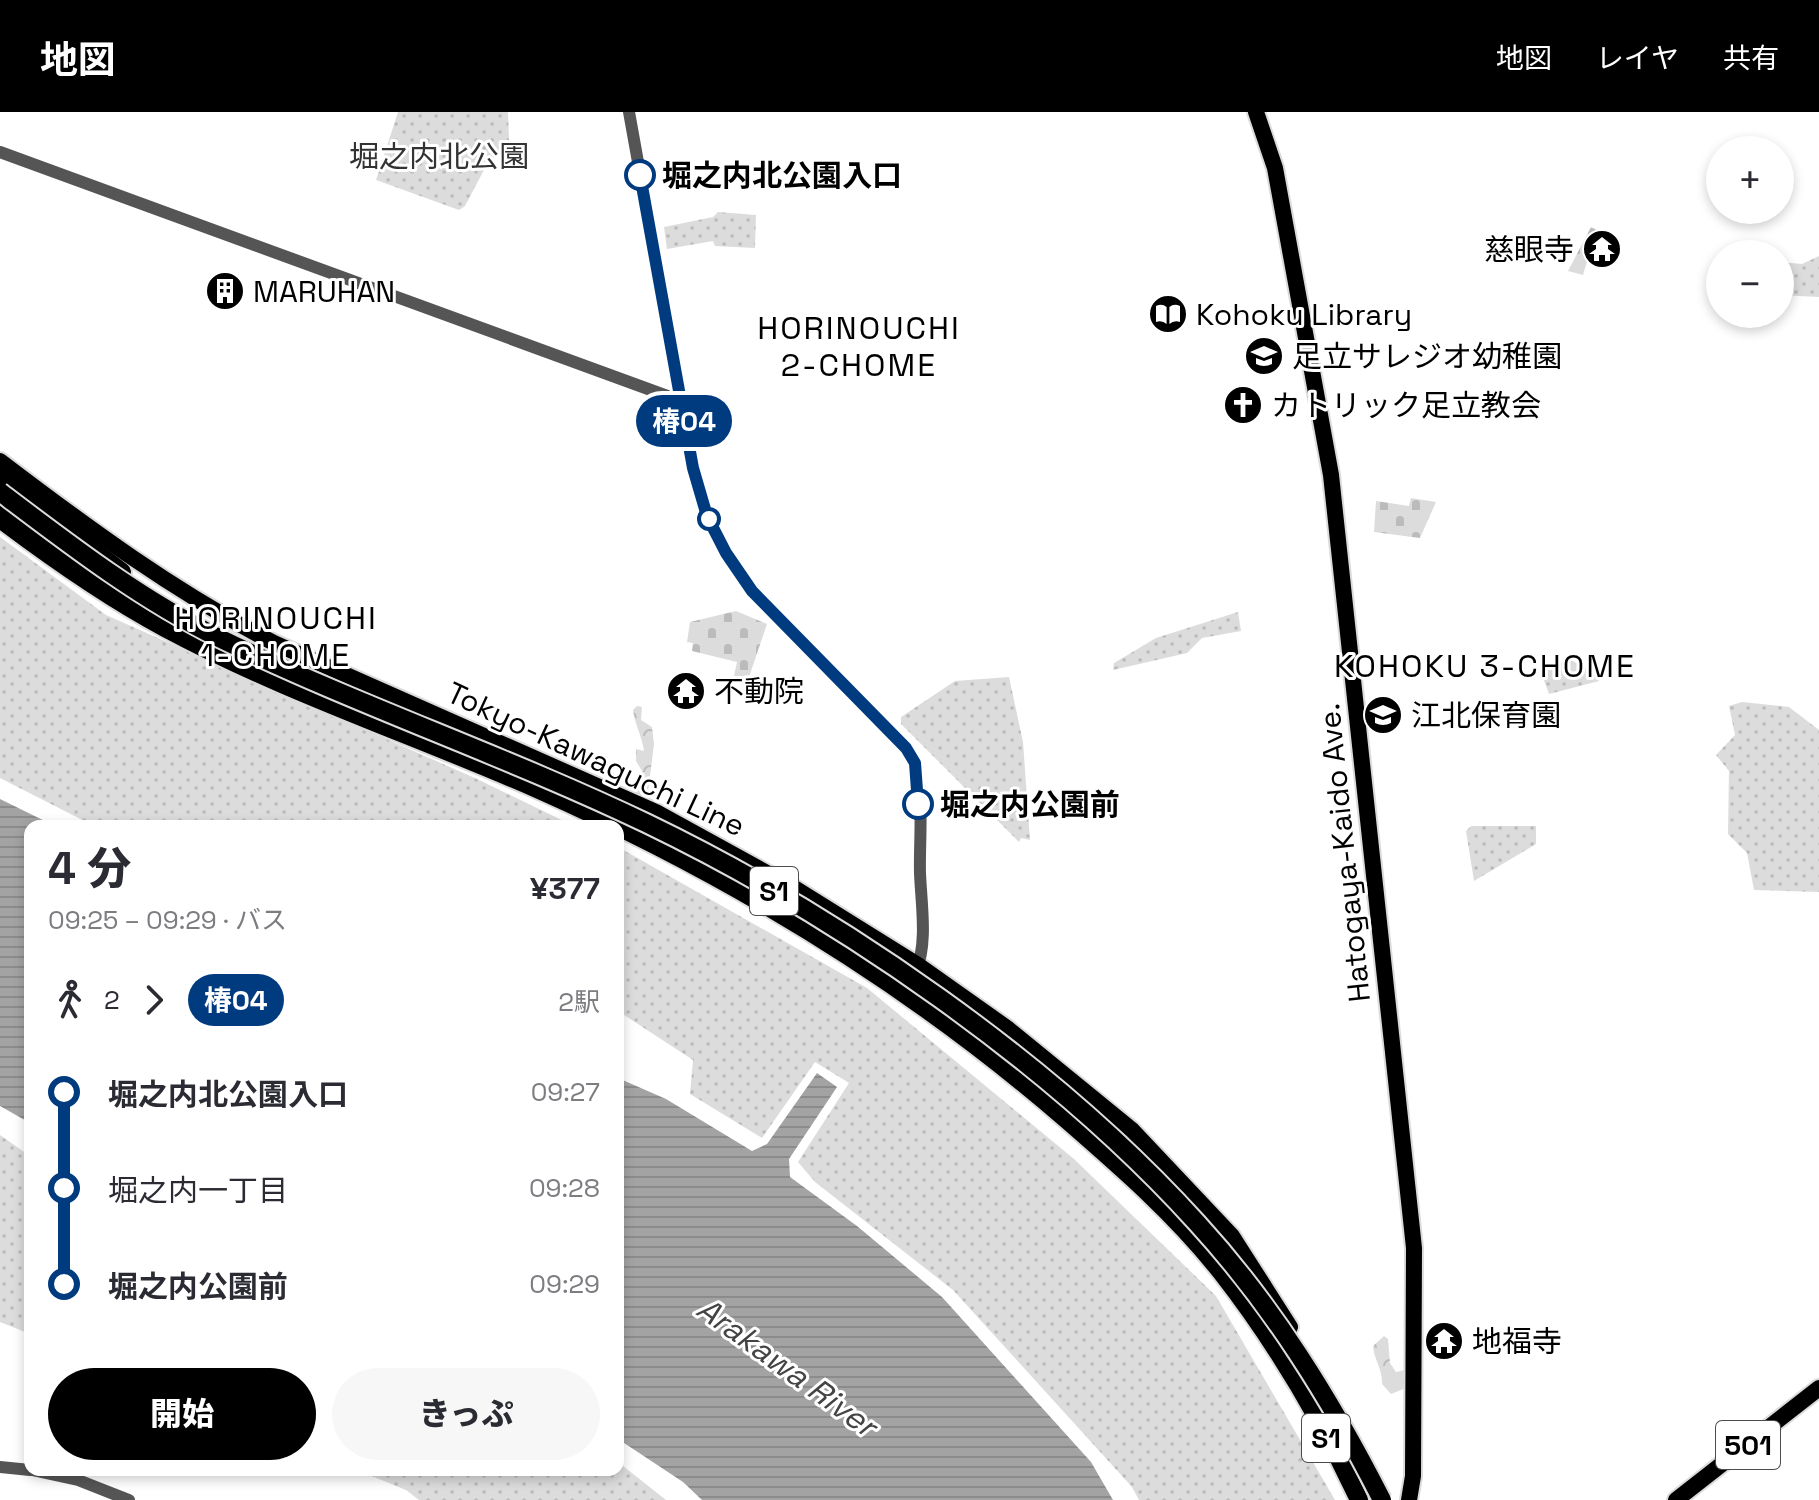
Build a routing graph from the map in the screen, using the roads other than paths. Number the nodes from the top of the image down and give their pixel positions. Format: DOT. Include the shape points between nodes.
graph roads {
  1 [pos="629,112"];
  2 [pos="1256,112"];
  3 [pos="0,152"];
  4 [pos="681,401"];
  5 [pos="0,461"];
  6 [pos="1,485"];
  7 [pos="0,508"];
  8 [pos="0,517"];
  9 [pos="603,820"];
  10 [pos="624,830"];
  11 [pos="918,965"];
  12 [pos="907,987"];
  13 [pos="1819,1388"];
  14 [pos="0,1467"];
  15 [pos="24,1469"];
  16 [pos="59,1476"];
  17 [pos="129,1500"];
  18 [pos="1359,1500"];
  19 [pos="1368,1500"];
  20 [pos="1384,1500"];
  21 [pos="1409,1500"];
  22 [pos="1676,1500"];
  1 -- 4 [label="street"];
  2 -- 21 [label="main road, Hatogaya-Kaido Ave." via="1275,168 1330,465 1414,1248"];
  3 -- 4 [label="street"];
  4 -- 11 [label="street" via="701,499 726,553 757,597 915,763"];
  5 -- 11 [label="main road, Tokyo-Kawaguchi Line" via="105,540 227,618 656,812 796,889"];
  6 -- 20 [label="highway, S1, bridge" via="124,583 217,637 647,824 831,925 951,1007 1116,1143 1200,1226 1291,1341"];
  7 -- 12 [label="main road, Tokyo-Kawaguchi Line" via="119,591 198,635 635,824 838,940"];
  8 -- 9 [label="highway, S1" via="61,564 166,629"];
  10 -- 18 [label="highway, S1" via="820,935 1000,1061 1103,1151 1190,1235 1254,1317"];
  11 -- 12 [label="street"];
  11 -- 20 [label="main road, Tokyo-Kawaguchi Line" via="1007,1028 1132,1130 1232,1236 1316,1370"];
  12 -- 19 [label="main road, Tokyo-Kawaguchi Line" via="1118,1154 1219,1258 1299,1378"];
  13 -- 22 [label="main road, 501"];
  14 -- 15 [label="street"];
  16 -- 17 [label="street"];
}
